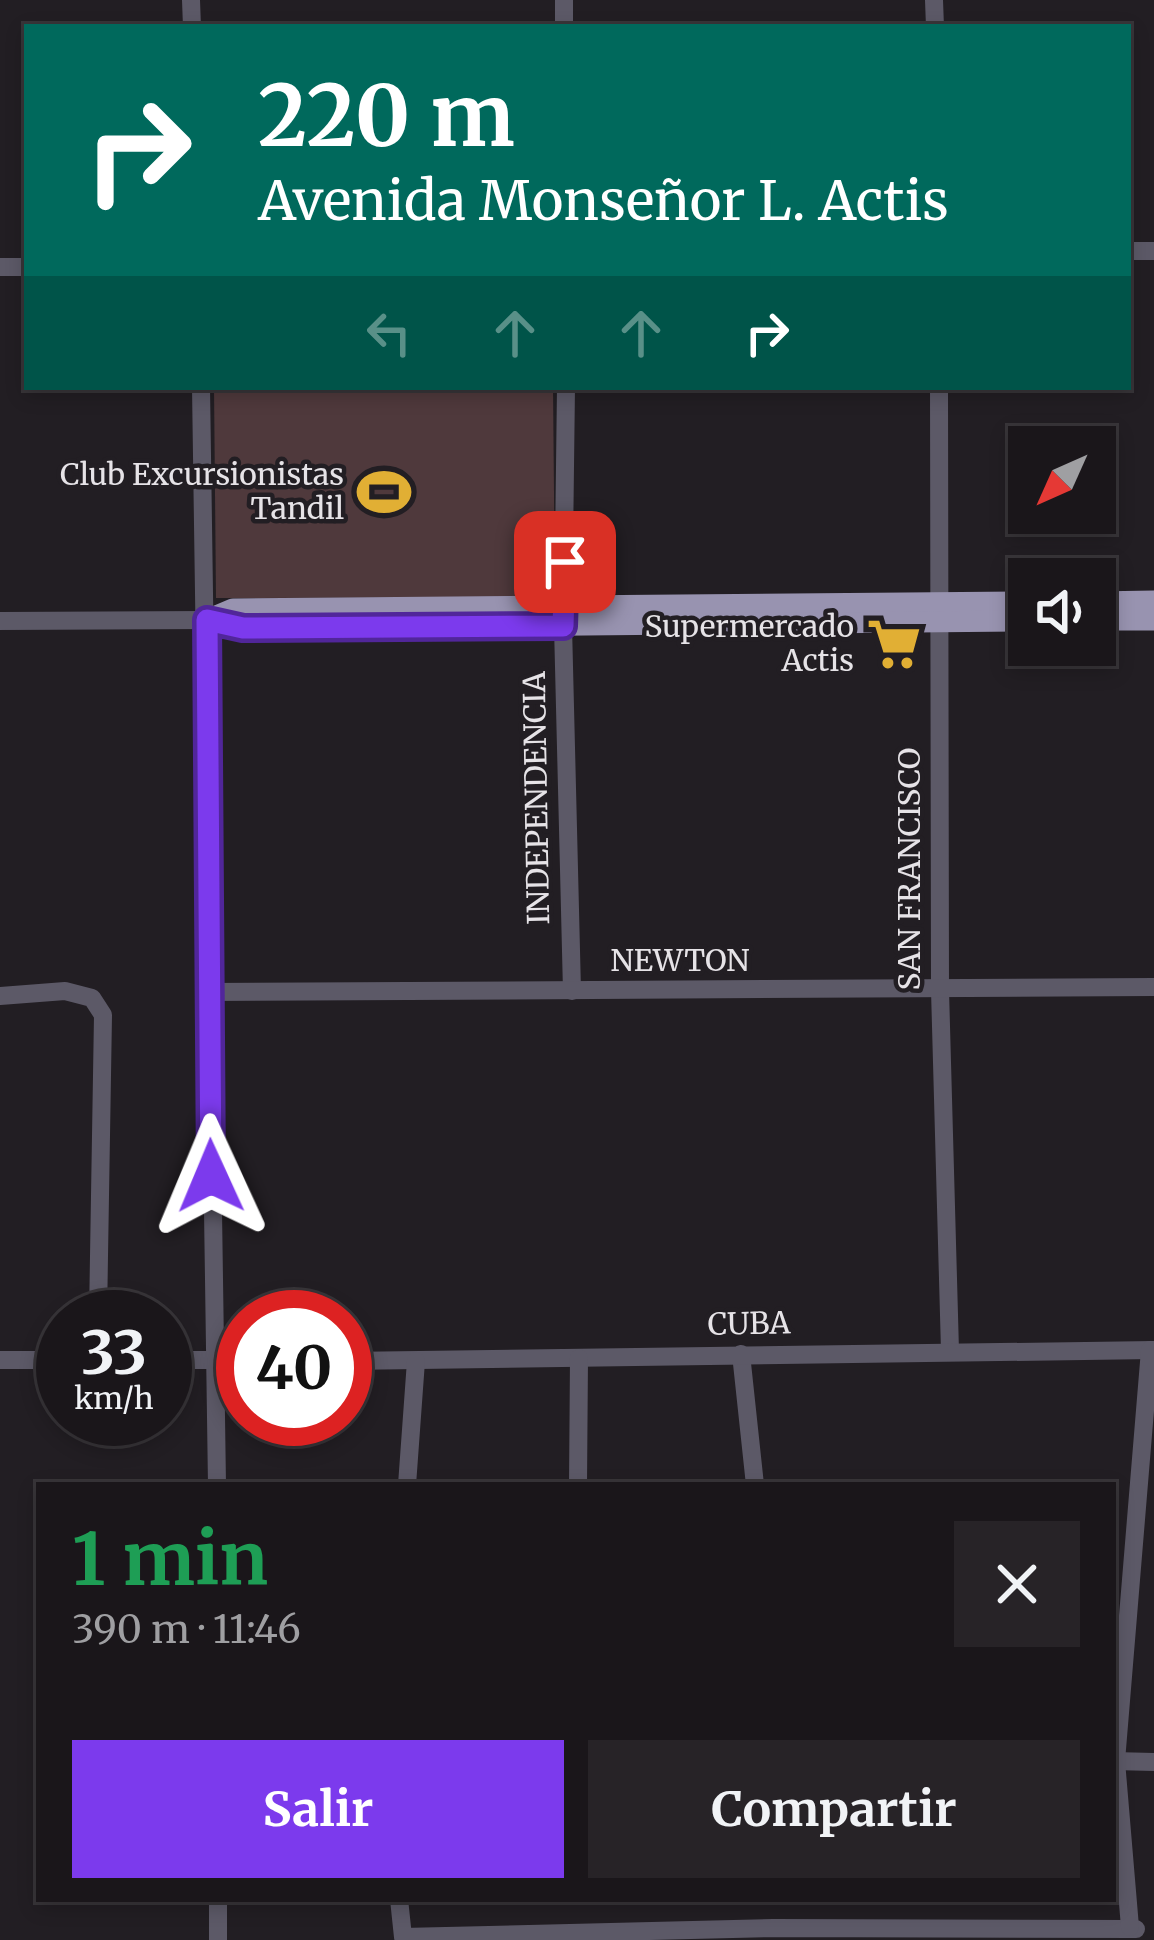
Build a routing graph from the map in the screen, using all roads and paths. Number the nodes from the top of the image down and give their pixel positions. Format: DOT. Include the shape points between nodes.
graph roads {
  1 [pos="201,390"];
  2 [pos="566,390"];
  3 [pos="939,390"];
  4 [pos="1154,601"];
  5 [pos="1116,602"];
  6 [pos="1008,604"];
  7 [pos="939,612"];
  8 [pos="564,615"];
  9 [pos="1008,619"];
  10 [pos="207,620"];
  11 [pos="1116,620"];
  12 [pos="1154,620"];
  13 [pos="0,621"];
  14 [pos="1154,987"];
  15 [pos="940,990"];
  16 [pos="207,992"];
  17 [pos="572,992"];
  18 [pos="0,996"];
  19 [pos="98,1290"];
  20 [pos="1152,1350"];
  21 [pos="950,1351"];
  22 [pos="741,1354"];
  23 [pos="578,1358"];
  24 [pos="192,1359"];
  25 [pos="216,1359"];
  26 [pos="0,1360"];
  27 [pos="36,1360"];
  28 [pos="372,1360"];
  29 [pos="416,1361"];
  30 [pos="217,1446"];
  31 [pos="217,1482"];
  32 [pos="407,1482"];
  33 [pos="578,1482"];
  34 [pos="754,1482"];
  35 [pos="1116,1527"];
  36 [pos="1135,1527"];
  37 [pos="1116,1739"];
  38 [pos="1116,1761"];
  39 [pos="1154,1762"];
  40 [pos="1116,1779"];
  41 [pos="218,1902"];
  42 [pos="399,1902"];
  43 [pos="404,1937"];
  44 [pos="218,1940"];
  1 -- 10 [label="street"];
  2 -- 8 [label="street, INDEPENDENCIA"];
  3 -- 7 [label="street, SAN FRANCISCO"];
  4 -- 5 [label="main road"];
  6 -- 7 [label="main road"];
  7 -- 8 [label="main road"];
  7 -- 9 [label="main road"];
  7 -- 15 [label="street, SAN FRANCISCO"];
  8 -- 10 [label="main road" via="243,628"];
  8 -- 17 [label="street, INDEPENDENCIA"];
  10 -- 13 [label="street"];
  10 -- 16 [label="street"];
  11 -- 12 [label="main road"];
  14 -- 15 [label="street, NEWTON"];
  15 -- 17 [label="street, NEWTON"];
  15 -- 21 [label="street, SAN FRANCISCO"];
  16 -- 17 [label="street, NEWTON"];
  16 -- 25 [label="street"];
  18 -- 19 [label="street" via="65,991 92,998 103,1015"];
  20 -- 21 [label="street, CUBA"];
  20 -- 36 [label="street"];
  21 -- 22 [label="street, CUBA"];
  22 -- 23 [label="street, CUBA"];
  22 -- 34 [label="street"];
  23 -- 29 [label="street, CUBA"];
  23 -- 33 [label="street"];
  24 -- 25 [label="street"];
  26 -- 27 [label="street"];
  28 -- 29 [label="street, CUBA"];
  29 -- 32 [label="street"];
  30 -- 31 [label="street"];
  35 -- 36 [label="street"];
  36 -- 37 [label="street"];
  38 -- 39 [label="street"];
  40 -- 43 [label="street" via="1133,1928"];
  41 -- 44 [label="street"];
  42 -- 43 [label="street"];
}
